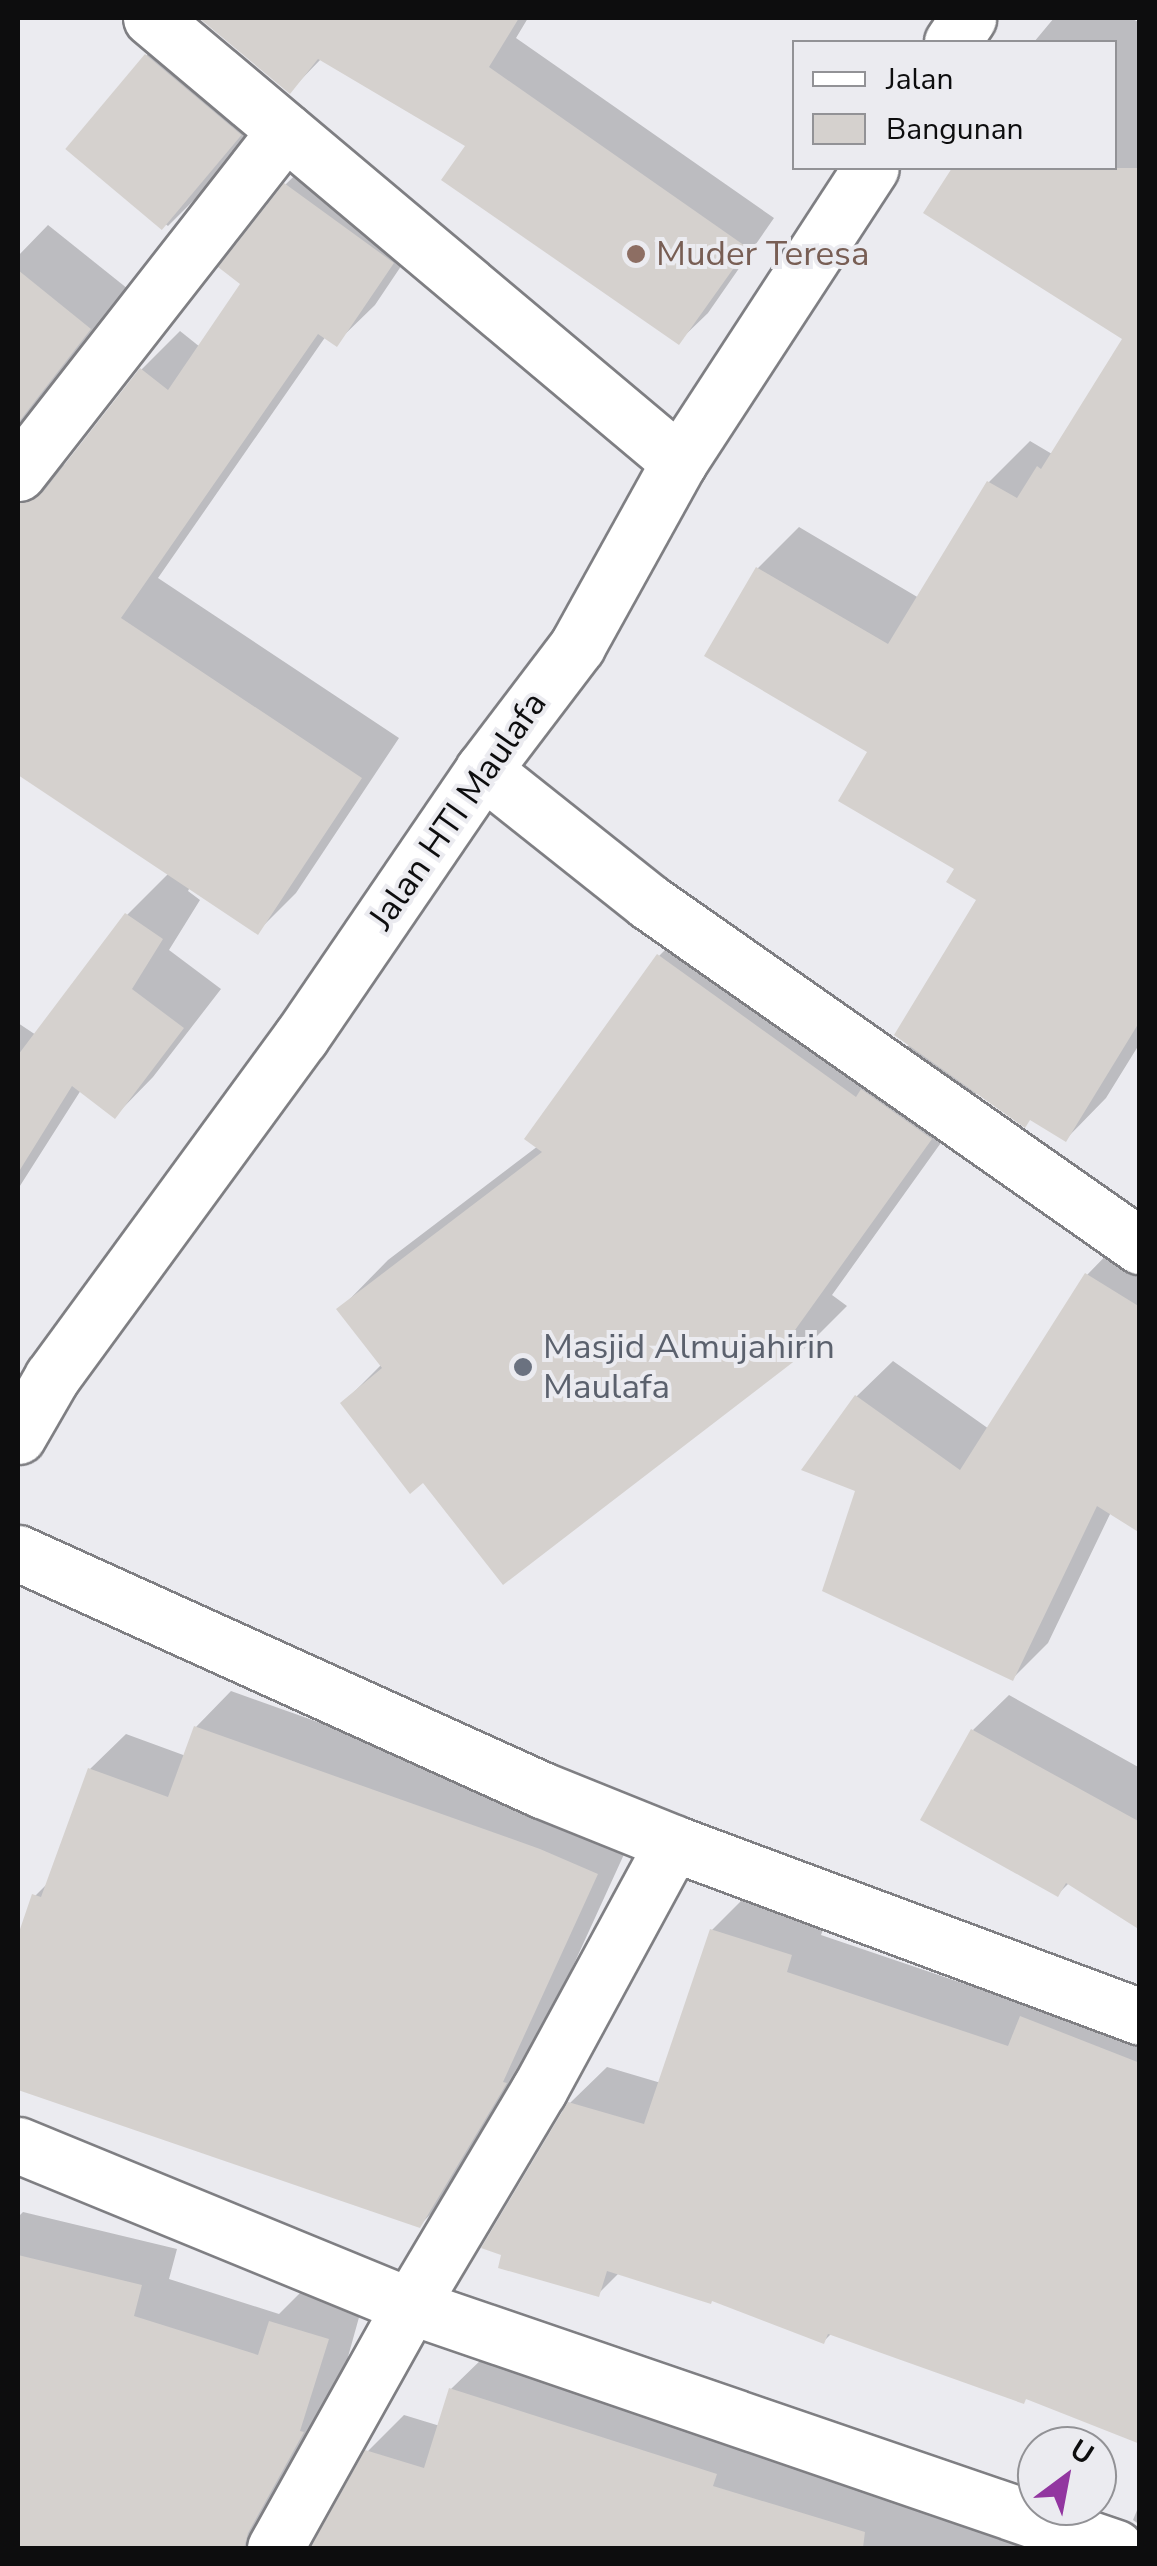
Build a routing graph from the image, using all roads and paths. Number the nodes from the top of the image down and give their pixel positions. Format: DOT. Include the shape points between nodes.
graph roads {
  1 [pos="151,18"];
  2 [pos="968,18"];
  3 [pos="953,40"];
  4 [pos="285,131"];
  5 [pos="870,170"];
  6 [pos="679,462"];
  7 [pos="18,473"];
  8 [pos="483,770"];
  9 [pos="1140,1246"];
  10 [pos="18,1436"];
  11 [pos="18,1553"];
  12 [pos="673,1843"];
  13 [pos="1140,2016"];
  14 [pos="18,2145"];
  15 [pos="410,2306"];
  16 [pos="276,2548"];
  17 [pos="1116,2548"];
  1 -- 4 [label="street"];
  2 -- 3 [label="street"];
  4 -- 6 [label="street"];
  4 -- 7 [label="street"];
  5 -- 6 [label="street, Jalan HTI Maulafa"];
  6 -- 8 [label="street, Jalan HTI Maulafa" via="577,646"];
  8 -- 9 [label="street" via="649,902"];
  8 -- 10 [label="street, Jalan HTI Maulafa" via="301,1037 52,1377"];
  11 -- 12 [label="street"];
  12 -- 13 [label="street"];
  12 -- 15 [label="street" via="539,2090"];
  14 -- 15 [label="street"];
  15 -- 16 [label="street"];
  15 -- 17 [label="street"];
}
